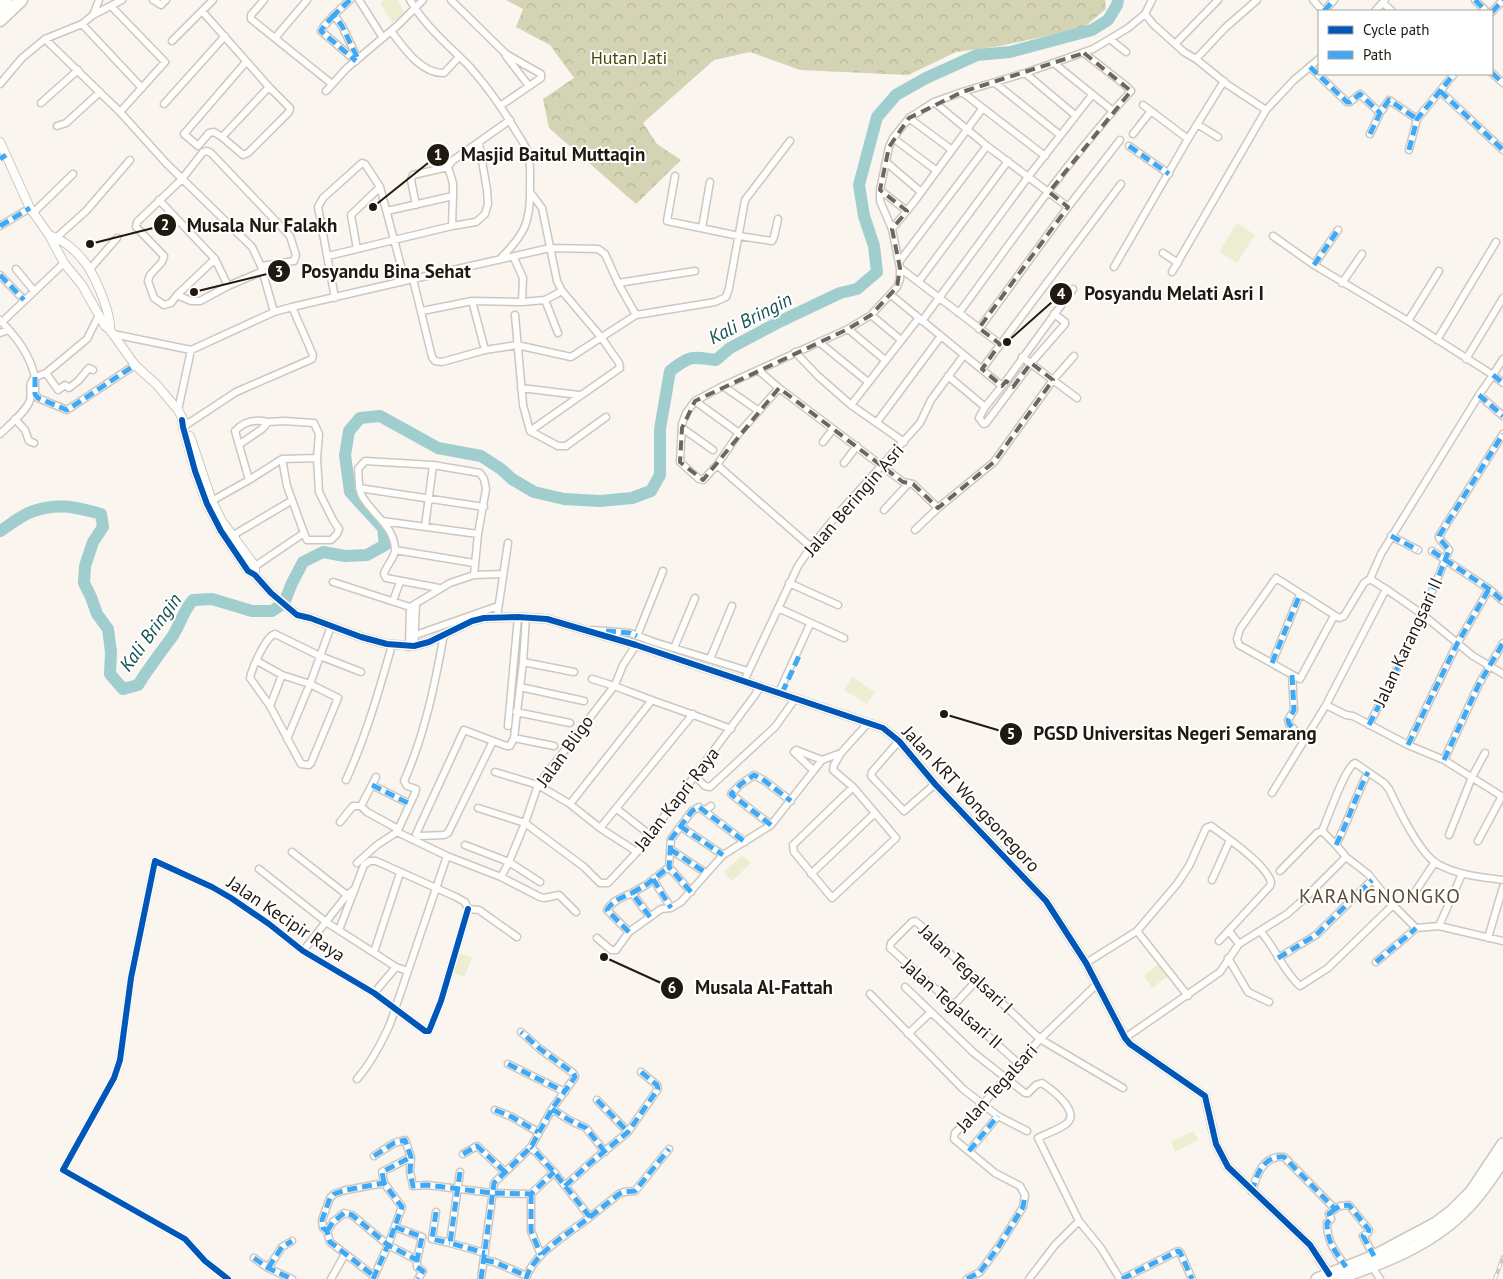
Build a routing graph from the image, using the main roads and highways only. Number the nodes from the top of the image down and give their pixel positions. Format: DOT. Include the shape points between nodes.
graph roads {
  1 [pos="5,0"];
  2 [pos="21,0"];
  3 [pos="0,5"];
  4 [pos="0,20"];
  5 [pos="1503,1144"];
  6 [pos="1503,1160"];
  7 [pos="1373,1261"];
  8 [pos="1333,1276"];
  9 [pos="1317,1279"];
  1 -- 3 [label="highway"];
  2 -- 4 [label="highway"];
  5 -- 7 [label="highway" via="1471,1192 1453,1210"];
  6 -- 7 [label="highway" via="1470,1206 1454,1220 1402,1254"];
  7 -- 8 [label="highway"];
  7 -- 8 [label="highway" via="1346,1267"];
  8 -- 9 [label="highway"];
}
